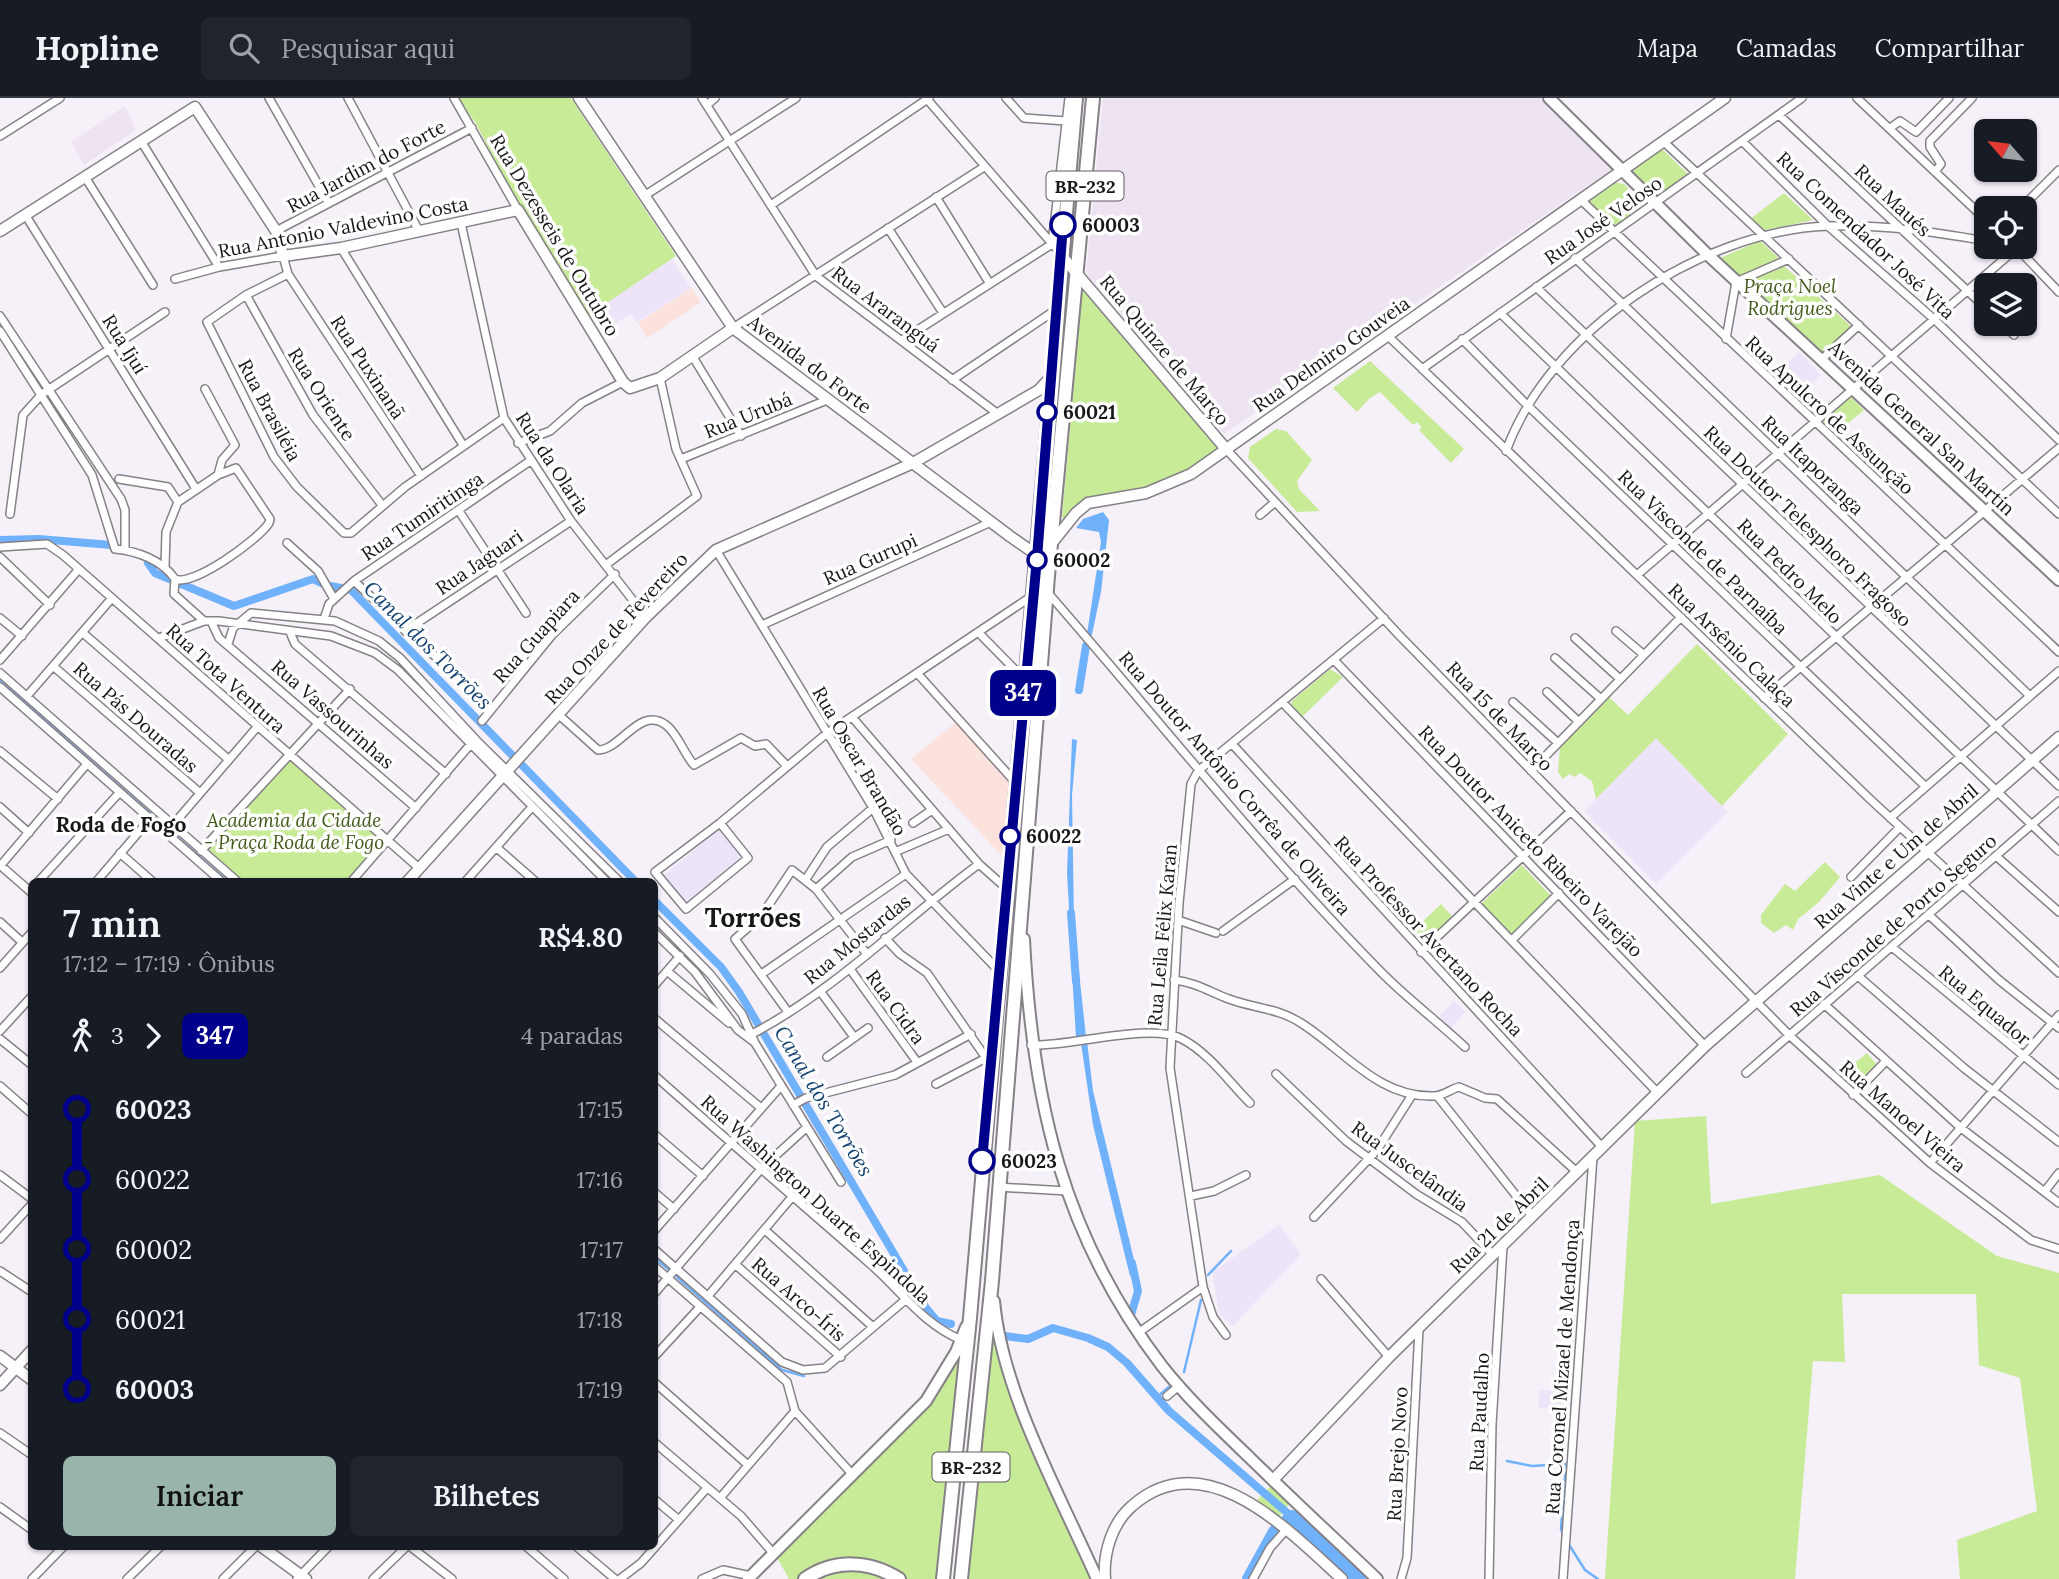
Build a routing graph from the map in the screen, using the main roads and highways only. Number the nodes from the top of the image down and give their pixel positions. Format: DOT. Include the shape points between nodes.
graph roads {
  1 [pos="1076,98"];
  2 [pos="1093,98"];
  3 [pos="1549,98"];
  4 [pos="2059,580"];
  5 [pos="1022,901"];
  6 [pos="992,1281"];
  7 [pos="970,1318"];
  8 [pos="750,1578"];
  9 [pos="805,1579"];
  10 [pos="899,1579"];
  11 [pos="943,1579"];
  12 [pos="961,1579"];
  13 [pos="1097,1579"];
  14 [pos="1377,1579"];
  1 -- 7 [label="highway, BR-232" via="1057,249 1060,273"];
  2 -- 5 [label="highway, BR-232"];
  3 -- 4 [label="main road, Avenida General San Martin" via="1736,282"];
  5 -- 6 [label="highway, BR-232"];
  5 -- 14 [label="main road" via="1031,1045 1044,1109 1086,1242 1138,1333 1180,1385"];
  6 -- 12 [label="highway, BR-232"];
  6 -- 13 [label="main road" via="998,1339 1010,1379"];
  7 -- 8 [label="main road" via="926,1401"];
  7 -- 11 [label="highway, BR-232"];
  9 -- 10 [label="highway" via="826,1568 854,1563"];
}
